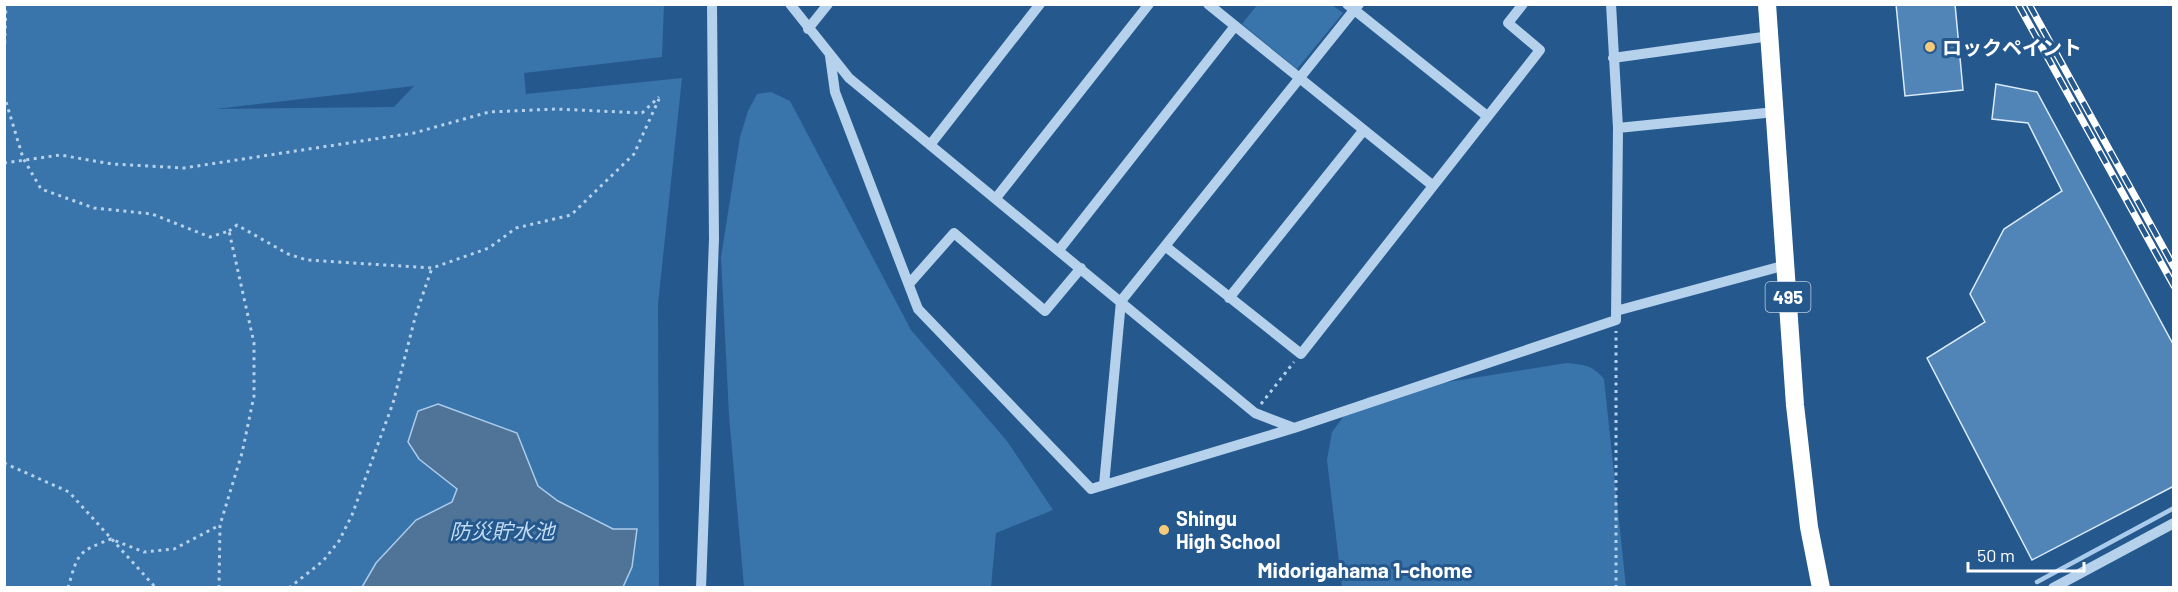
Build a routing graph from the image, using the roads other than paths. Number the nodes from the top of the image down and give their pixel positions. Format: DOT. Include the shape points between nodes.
graph roads {
  1 [pos="712,4"];
  2 [pos="790,4"];
  3 [pos="828,4"];
  4 [pos="1040,4"];
  5 [pos="1149,4"];
  6 [pos="1208,4"];
  7 [pos="1523,4"];
  8 [pos="1611,4"];
  9 [pos="1767,4"];
  10 [pos="1354,6"];
  11 [pos="1235,26"];
  12 [pos="808,29"];
  13 [pos="1770,36"];
  14 [pos="830,56"];
  15 [pos="1613,58"];
  16 [pos="1299,78"];
  17 [pos="1775,112"];
  18 [pos="1487,116"];
  19 [pos="1618,128"];
  20 [pos="1363,131"];
  21 [pos="930,145"];
  22 [pos="1432,185"];
  23 [pos="996,198"];
  24 [pos="1165,246"];
  25 [pos="1059,250"];
  26 [pos="1786,265"];
  27 [pos="1081,268"];
  28 [pos="909,284"];
  29 [pos="1229,298"];
  30 [pos="1121,301"];
  31 [pos="1616,315"];
  32 [pos="1294,428"];
  33 [pos="1104,485"];
  34 [pos="2174,523"];
  35 [pos="701,588"];
  36 [pos="1821,588"];
  37 [pos="2053,588"];
  1 -- 35 [label="street" via="714,238"];
  2 -- 12 [label="street"];
  3 -- 12 [label="street"];
  4 -- 21 [label="street"];
  5 -- 23 [label="street"];
  6 -- 11 [label="street"];
  7 -- 18 [label="street" via="1508,23 1540,50"];
  8 -- 15 [label="street"];
  9 -- 13 [label="highway, 495"];
  10 -- 16 [label="street"];
  10 -- 18 [label="street"];
  11 -- 16 [label="street"];
  11 -- 25 [label="street"];
  12 -- 14 [label="street"];
  13 -- 15 [label="street"];
  13 -- 17 [label="highway, 495"];
  14 -- 21 [label="street" via="849,78"];
  14 -- 28 [label="street" via="835,93"];
  15 -- 19 [label="street"];
  16 -- 20 [label="street"];
  16 -- 24 [label="street"];
  17 -- 19 [label="street"];
  17 -- 26 [label="highway, 495"];
  18 -- 22 [label="street"];
  19 -- 31 [label="street"];
  20 -- 22 [label="street"];
  20 -- 29 [label="street"];
  21 -- 23 [label="street"];
  22 -- 29 [label="street" via="1301,354"];
  23 -- 25 [label="street"];
  24 -- 29 [label="street"];
  24 -- 30 [label="street"];
  25 -- 27 [label="street"];
  26 -- 31 [label="street"];
  26 -- 36 [label="highway, 495" via="1796,416 1809,527"];
  27 -- 28 [label="street" via="1045,310 954,233"];
  27 -- 30 [label="street"];
  28 -- 33 [label="street" via="918,309 1091,489"];
  30 -- 32 [label="street" via="1255,413"];
  30 -- 33 [label="street"];
  31 -- 32 [label="street"];
  32 -- 33 [label="street"];
  34 -- 37 [label="street"];
}
